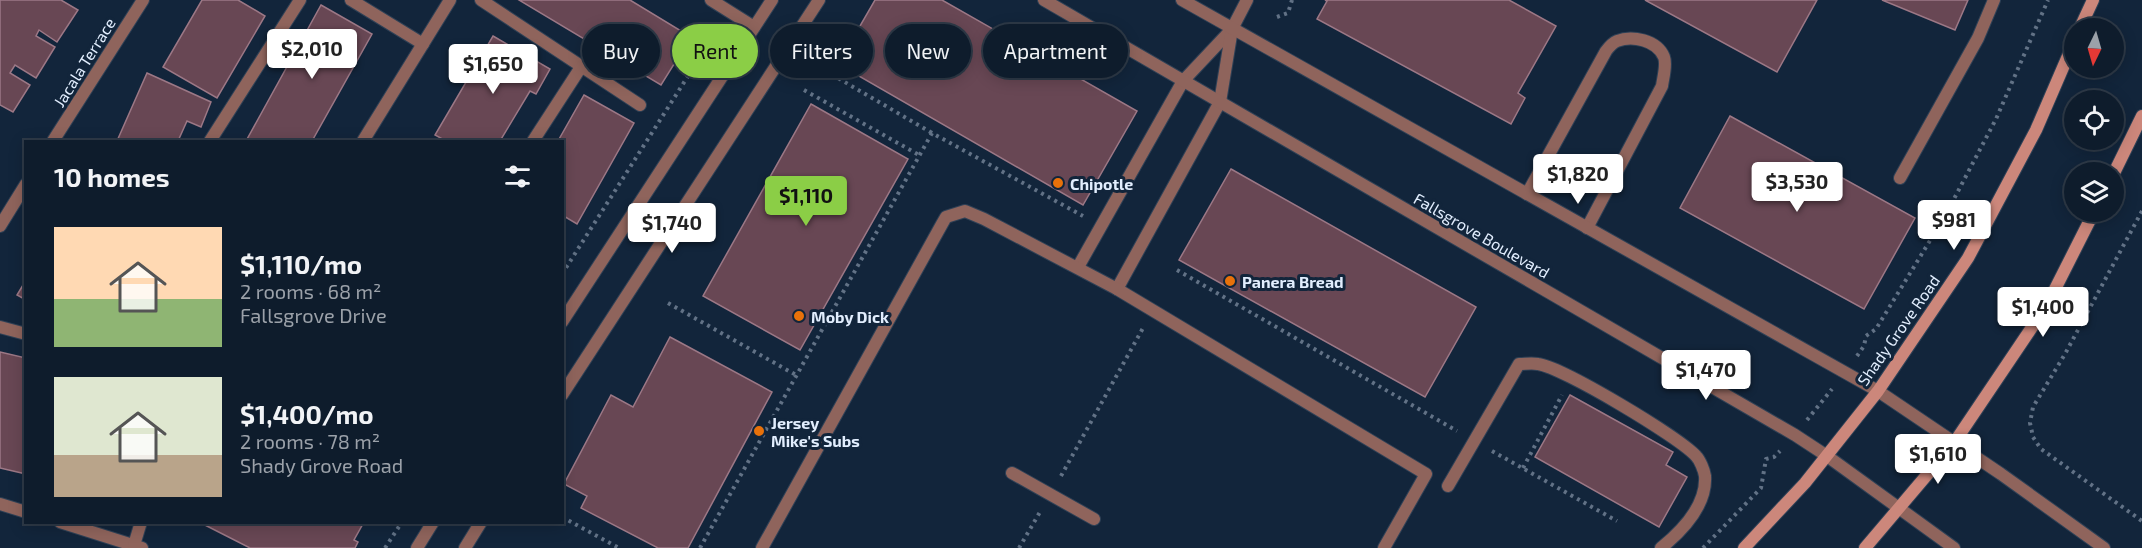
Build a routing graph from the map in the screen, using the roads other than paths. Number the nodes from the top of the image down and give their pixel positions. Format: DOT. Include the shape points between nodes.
graph roads {
  1 [pos="143,0"];
  2 [pos="300,0"];
  3 [pos="351,0"];
  4 [pos="450,0"];
  5 [pos="481,0"];
  6 [pos="711,0"];
  7 [pos="772,0"];
  8 [pos="819,0"];
  9 [pos="1044,0"];
  10 [pos="1182,0"];
  11 [pos="1247,0"];
  12 [pos="1994,0"];
  13 [pos="2092,0"];
  14 [pos="2084,18"];
  15 [pos="749,24"];
  16 [pos="756,24"];
  17 [pos="1232,29"];
  18 [pos="423,44"];
  19 [pos="2064,65"];
  20 [pos="581,67"];
  21 [pos="721,78"];
  22 [pos="1183,81"];
  23 [pos="1220,102"];
  24 [pos="640,105"];
  25 [pos="2142,116"];
  26 [pos="54,140"];
  27 [pos="211,140"];
  28 [pos="364,140"];
  29 [pos="534,140"];
  30 [pos="2119,162"];
  31 [pos="1900,178"];
  32 [pos="24,187"];
  33 [pos="1527,194"];
  34 [pos="2089,222"];
  35 [pos="0,226"];
  36 [pos="1587,228"];
  37 [pos="1078,267"];
  38 [pos="1117,289"];
  39 [pos="564,319"];
  40 [pos="0,327"];
  41 [pos="24,333"];
  42 [pos="1878,391"];
  43 [pos="564,392"];
  44 [pos="1954,443"];
  45 [pos="1827,456"];
  46 [pos="1012,473"];
  47 [pos="1448,486"];
  48 [pos="0,504"];
  49 [pos="1899,507"];
  50 [pos="24,511"];
  51 [pos="1094,519"];
  52 [pos="66,524"];
  53 [pos="141,524"];
  54 [pos="432,524"];
  55 [pos="480,524"];
  56 [pos="138,546"];
  57 [pos="417,548"];
  58 [pos="465,548"];
  59 [pos="762,548"];
  60 [pos="1384,548"];
  61 [pos="1661,548"];
  62 [pos="1744,548"];
  63 [pos="1865,548"];
  64 [pos="1954,548"];
  65 [pos="2104,548"];
  1 -- 26 [label="street, Jacala Terrace"];
  2 -- 27 [label="street"];
  3 -- 18 [label="street"];
  4 -- 18 [label="street"];
  5 -- 20 [label="street"];
  6 -- 15 [label="street"];
  7 -- 16 [label="street"];
  8 -- 43 [label="street"];
  9 -- 22 [label="street, Fallsgrove Boulevard"];
  10 -- 17 [label="street"];
  11 -- 17 [label="street"];
  12 -- 31 [label="street" via="1978,38"];
  13 -- 14 [label="main road"];
  17 -- 22 [label="street"];
  17 -- 23 [label="street"];
  17 -- 33 [label="street"];
  18 -- 28 [label="street"];
  19 -- 42 [label="main road, Shady Grove Road" via="2036,130 1968,258"];
  20 -- 24 [label="street"];
  20 -- 29 [label="street"];
  21 -- 39 [label="street"];
  22 -- 23 [label="street, Fallsgrove Boulevard"];
  22 -- 37 [label="street"];
  23 -- 38 [label="street"];
  23 -- 45 [label="street, Fallsgrove Boulevard"];
  25 -- 30 [label="main road"];
  32 -- 35 [label="street"];
  33 -- 36 [label="street"];
  33 -- 36 [label="street" via="1606,51 1614,42 1629,38 1645,40 1664,57 1662,86"];
  34 -- 44 [label="main road" via="2047,305"];
  36 -- 42 [label="street"];
  37 -- 38 [label="street"];
  37 -- 59 [label="street" via="965,211 946,217"];
  38 -- 60 [label="street" via="1426,474"];
  40 -- 41 [label="street"];
  42 -- 44 [label="street"];
  42 -- 45 [label="main road, Shady Grove Road"];
  44 -- 49 [label="main road"];
  44 -- 65 [label="street"];
  45 -- 49 [label="street, Fallsgrove Boulevard"];
  45 -- 62 [label="main road, Shady Grove Road"];
  46 -- 51 [label="street"];
  47 -- 61 [label="street" via="1519,364 1538,364 1572,378 1668,434 1698,458 1705,474 1704,490 1683,529"];
  48 -- 50 [label="street"];
  49 -- 63 [label="main road"];
  49 -- 64 [label="street, Fallsgrove Boulevard"];
  52 -- 56 [label="street"];
  53 -- 56 [label="street"];
  54 -- 57 [label="street"];
  55 -- 58 [label="street"];
}
